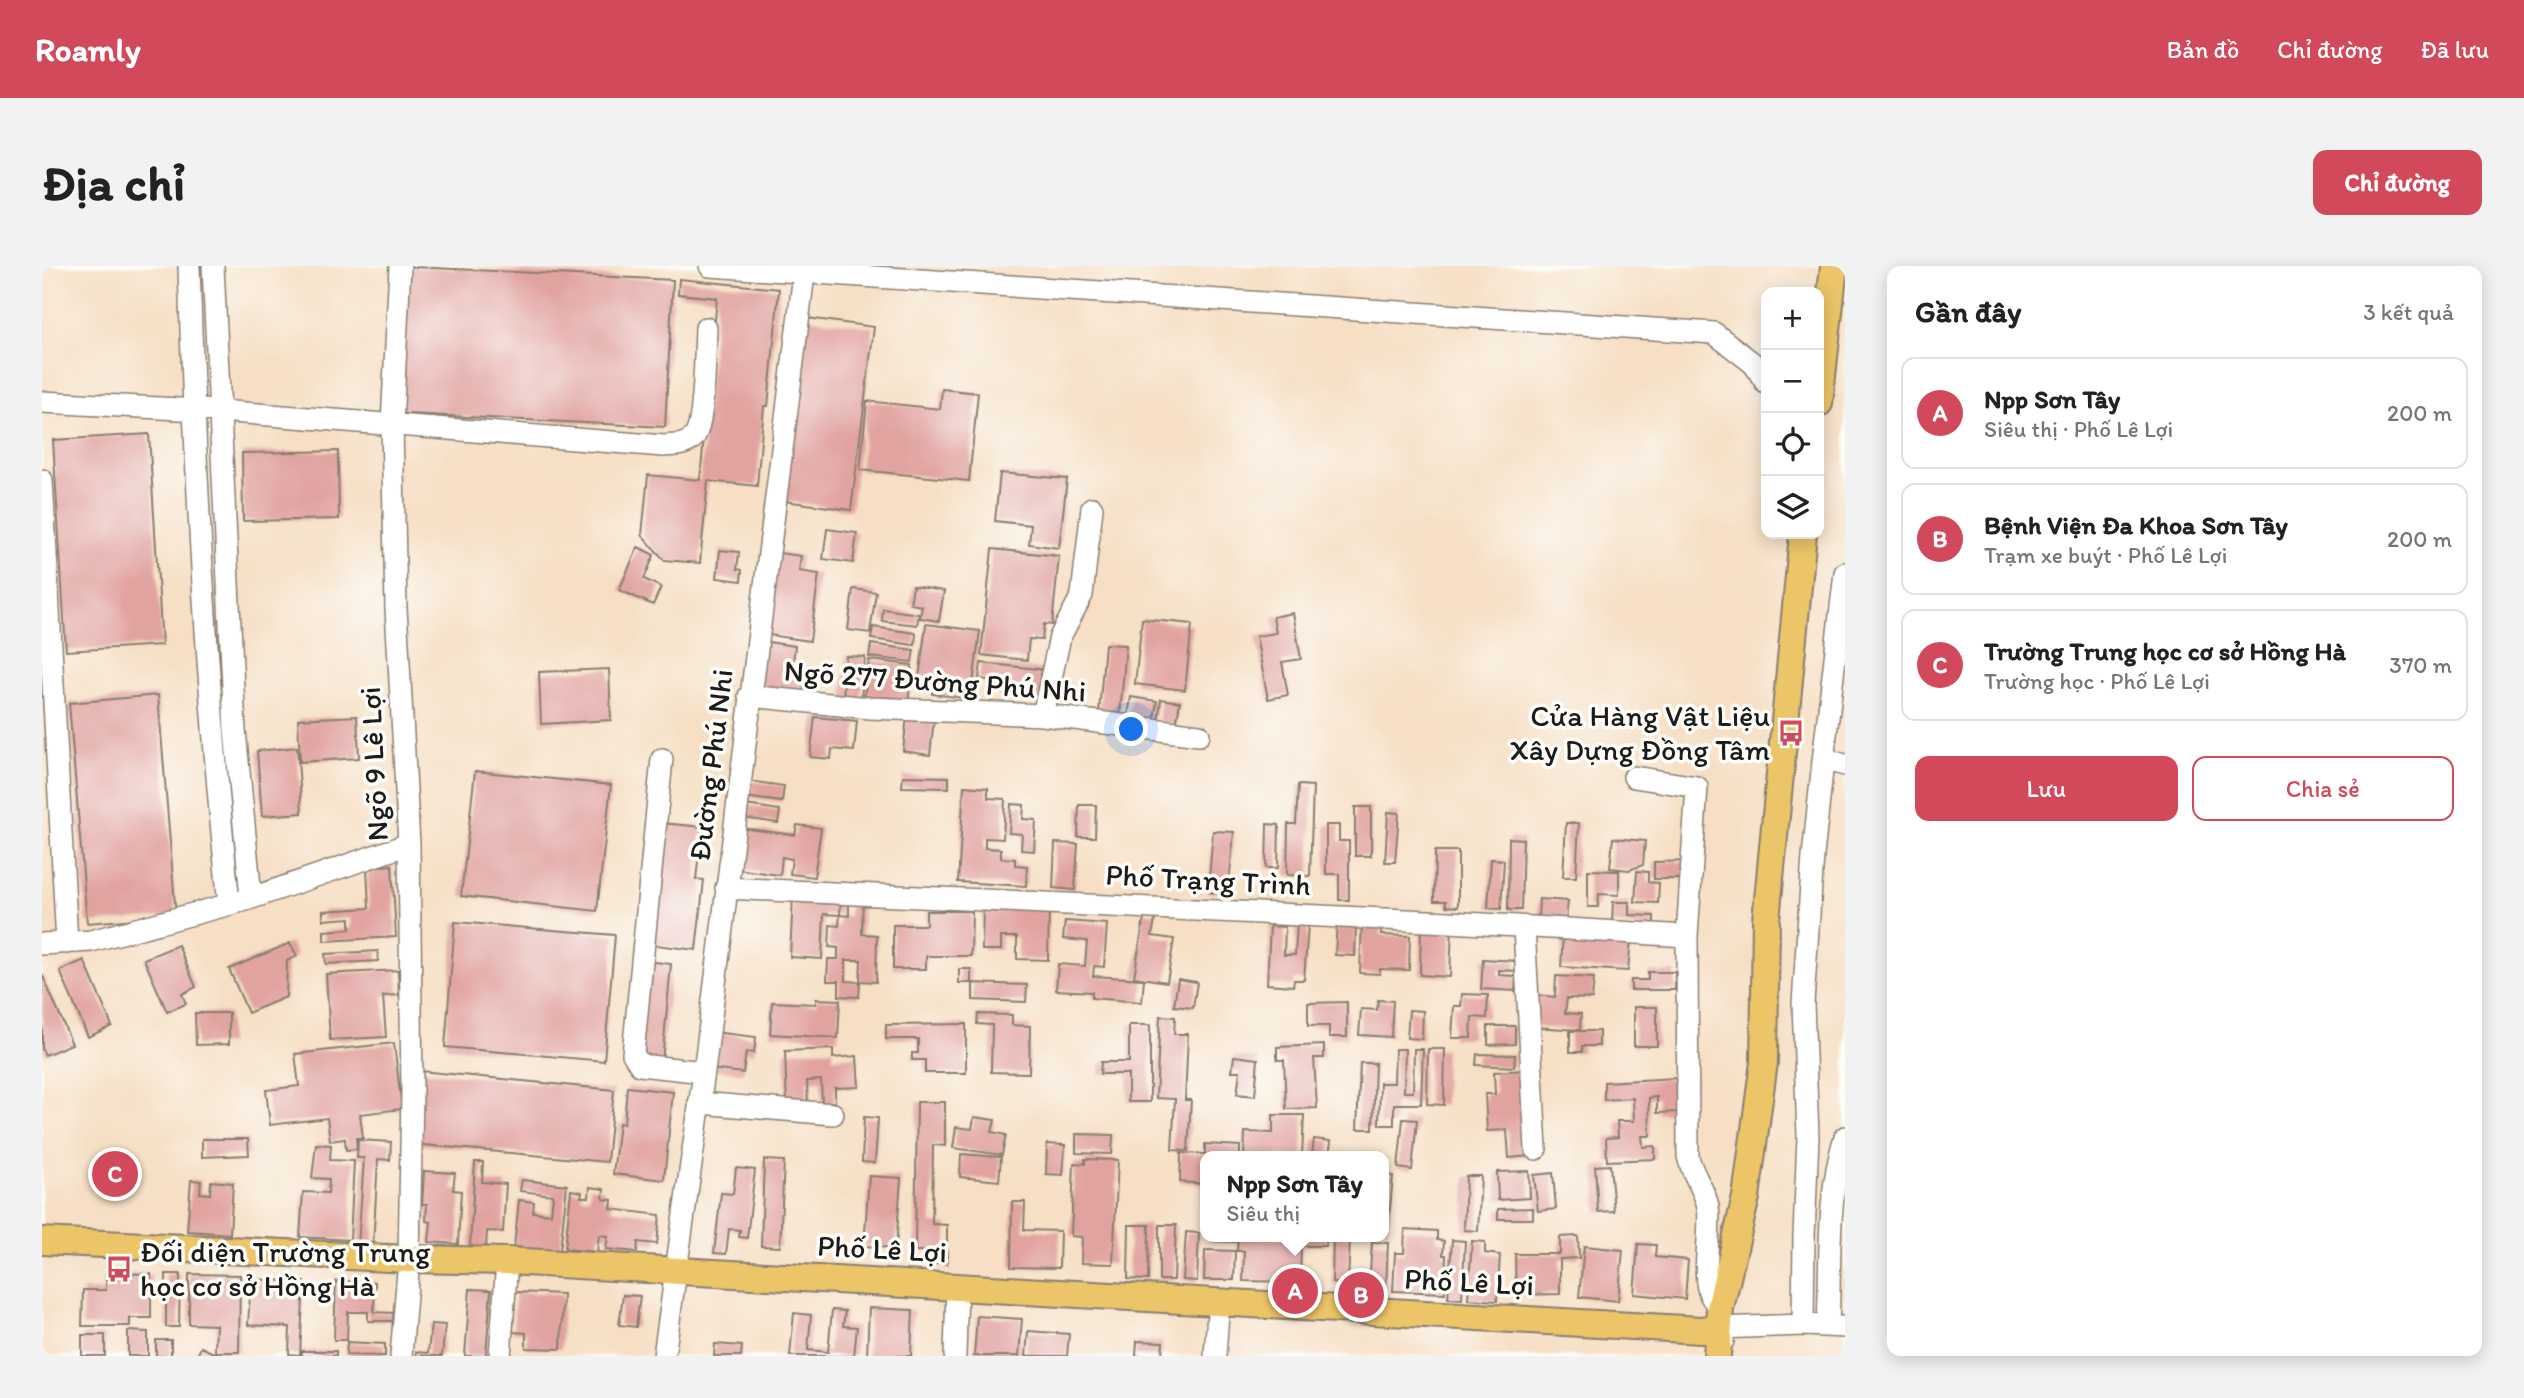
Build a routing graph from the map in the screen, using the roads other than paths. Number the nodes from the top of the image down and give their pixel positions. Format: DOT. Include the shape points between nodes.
graph roads {
  1 [pos="189,266"];
  2 [pos="213,266"];
  3 [pos="400,266"];
  4 [pos="710,266"];
  5 [pos="1834,266"];
  6 [pos="804,269"];
  7 [pos="1836,326"];
  8 [pos="706,328"];
  9 [pos="1761,375"];
  10 [pos="1824,380"];
  11 [pos="42,402"];
  12 [pos="193,411"];
  13 [pos="219,411"];
  14 [pos="391,424"];
  15 [pos="42,480"];
  16 [pos="1092,508"];
  17 [pos="1803,539"];
  18 [pos="1845,573"];
  19 [pos="749,696"];
  20 [pos="1043,715"];
  21 [pos="1199,735"];
  22 [pos="1825,752"];
  23 [pos="662,759"];
  24 [pos="1845,765"];
  25 [pos="1633,777"];
  26 [pos="409,844"];
  27 [pos="726,888"];
  28 [pos="251,897"];
  29 [pos="229,904"];
  30 [pos="1524,927"];
  31 [pos="1687,936"];
  32 [pos="67,943"];
  33 [pos="42,944"];
  34 [pos="704,1072"];
  35 [pos="699,1103"];
  36 [pos="833,1114"];
  37 [pos="1845,1137"];
  38 [pos="1536,1149"];
  39 [pos="42,1241"];
  40 [pos="409,1259"];
  41 [pos="507,1261"];
  42 [pos="675,1272"];
  43 [pos="957,1286"];
  44 [pos="1219,1300"];
  45 [pos="1713,1322"];
  46 [pos="1803,1325"];
  47 [pos="1836,1326"];
  48 [pos="401,1356"];
  49 [pos="500,1356"];
  50 [pos="664,1356"];
  51 [pos="955,1356"];
  52 [pos="1215,1356"];
  53 [pos="1702,1356"];
  54 [pos="1717,1356"];
  55 [pos="1728,1356"];
  1 -- 12 [label="street"];
  2 -- 13 [label="street"];
  3 -- 14 [label="street, Ngõ 9 Lê Lợi"];
  4 -- 6 [label="street"];
  5 -- 7 [label="main road"];
  6 -- 9 [label="street" via="1714,333 1754,364"];
  6 -- 19 [label="street, Đường Phú Nhi"];
  7 -- 10 [label="main road"];
  8 -- 14 [label="street" via="700,419 695,436 683,444"];
  11 -- 12 [label="street"];
  12 -- 13 [label="street"];
  12 -- 29 [label="street"];
  13 -- 14 [label="street"];
  13 -- 28 [label="street" via="235,730"];
  14 -- 26 [label="street, Ngõ 9 Lê Lợi"];
  15 -- 32 [label="street"];
  16 -- 20 [label="street" via="1082,595 1060,637"];
  17 -- 45 [label="main road" via="1766,920 1762,1075 1746,1198"];
  18 -- 22 [label="street"];
  19 -- 20 [label="street, Ngõ 277 Đường Phú Nhi" via="870,708"];
  19 -- 27 [label="street, Đường Phú Nhi"];
  20 -- 21 [label="street, Ngõ 277 Đường Phú Nhi"];
  22 -- 24 [label="street" via="1830,761"];
  22 -- 46 [label="street" via="1803,1003 1808,1136"];
  23 -- 34 [label="street" via="633,1054 640,1065"];
  25 -- 31 [label="street" via="1697,787"];
  26 -- 28 [label="street"];
  26 -- 40 [label="street, Ngõ 9 Lê Lợi"];
  27 -- 30 [label="street, Phố Trạng Trình"];
  27 -- 34 [label="street, Đường Phú Nhi"];
  28 -- 29 [label="street"];
  29 -- 32 [label="street" via="91,941"];
  30 -- 31 [label="street, Phố Trạng Trình"];
  30 -- 38 [label="street"];
  31 -- 45 [label="street" via="1688,1156 1709,1210 1708,1286"];
  32 -- 33 [label="street"];
  34 -- 35 [label="street, Đường Phú Nhi"];
  35 -- 36 [label="street"];
  35 -- 42 [label="street, Đường Phú Nhi"];
  37 -- 47 [label="street" via="1832,1204"];
  39 -- 40 [label="main road, Phố Lê Lợi"];
  40 -- 41 [label="main road, Phố Lê Lợi"];
  40 -- 48 [label="street, Ngõ 9 Lê Lợi"];
  41 -- 42 [label="main road, Phố Lê Lợi"];
  41 -- 49 [label="street"];
  42 -- 43 [label="main road, Phố Lê Lợi"];
  42 -- 50 [label="street, Đường Phú Nhi"];
  43 -- 44 [label="main road, Phố Lê Lợi"];
  43 -- 51 [label="street"];
  44 -- 45 [label="main road, Phố Lê Lợi"];
  44 -- 52 [label="street"];
  45 -- 46 [label="street"];
  45 -- 53 [label="main road"];
  45 -- 54 [label="main road"];
  45 -- 55 [label="street"];
  46 -- 47 [label="street"];
}
